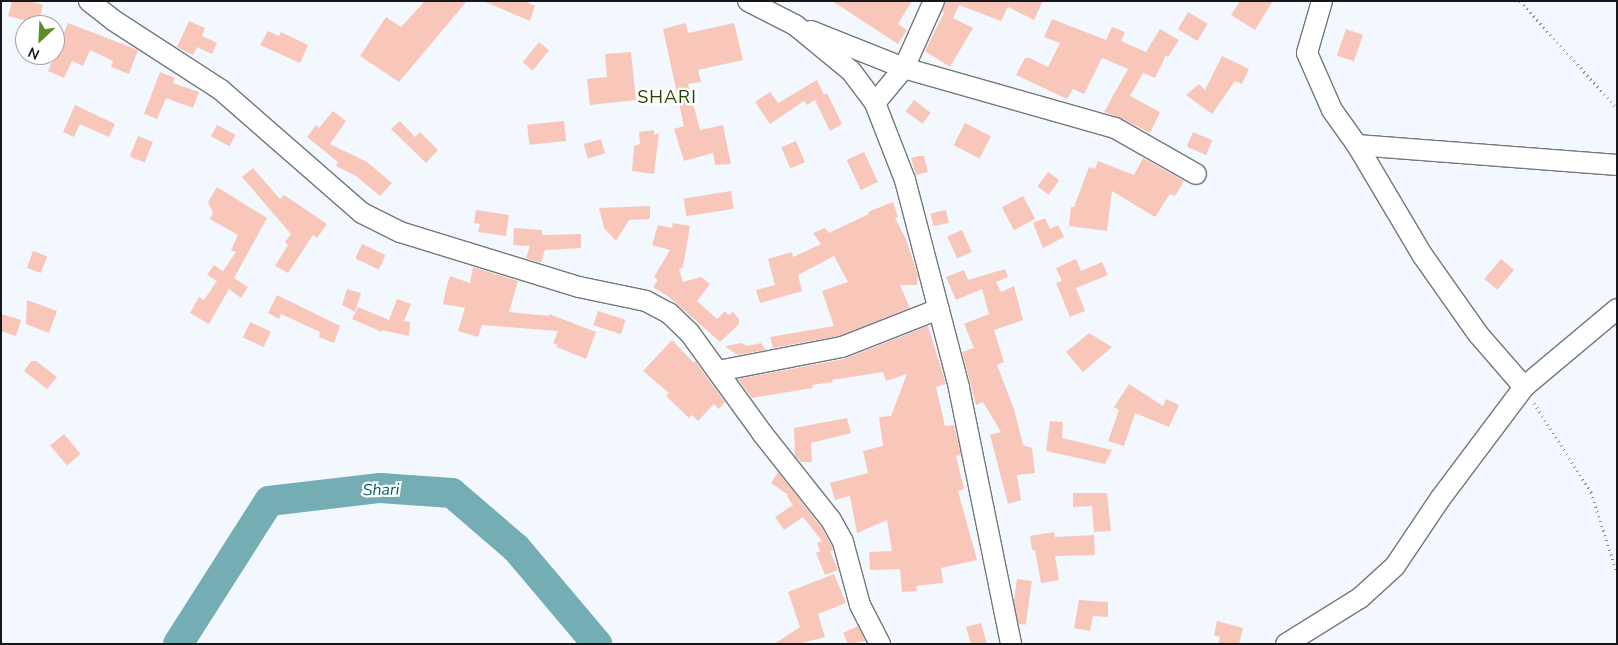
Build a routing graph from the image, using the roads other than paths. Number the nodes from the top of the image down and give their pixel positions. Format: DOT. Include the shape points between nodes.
graph roads {
  1 [pos="89,1"];
  2 [pos="748,1"];
  3 [pos="934,1"];
  4 [pos="1322,1"];
  5 [pos="795,25"];
  6 [pos="904,68"];
  7 [pos="875,103"];
  8 [pos="1357,145"];
  9 [pos="1617,165"];
  10 [pos="1196,174"];
  11 [pos="939,309"];
  12 [pos="1617,309"];
  13 [pos="718,371"];
  14 [pos="1524,387"];
  15 [pos="880,644"];
  16 [pos="1011,644"];
  17 [pos="1286,644"];
  1 -- 13 [label="street" via="221,90 362,213 400,232 455,250 579,287 646,300 669,313 689,332"];
  2 -- 5 [label="street"];
  3 -- 6 [label="street"];
  4 -- 8 [label="street" via="1307,53 1332,110"];
  5 -- 6 [label="street"];
  5 -- 7 [label="street" via="850,71"];
  6 -- 7 [label="street"];
  6 -- 10 [label="street" via="1115,128"];
  7 -- 11 [label="street" via="906,180"];
  8 -- 9 [label="street"];
  8 -- 14 [label="street" via="1429,264 1478,334"];
  11 -- 13 [label="street" via="842,347"];
  11 -- 16 [label="street" via="959,388"];
  12 -- 14 [label="street"];
  13 -- 15 [label="street" via="831,520 843,542 860,606"];
  14 -- 17 [label="street" via="1440,499 1395,566 1360,598"];
}
